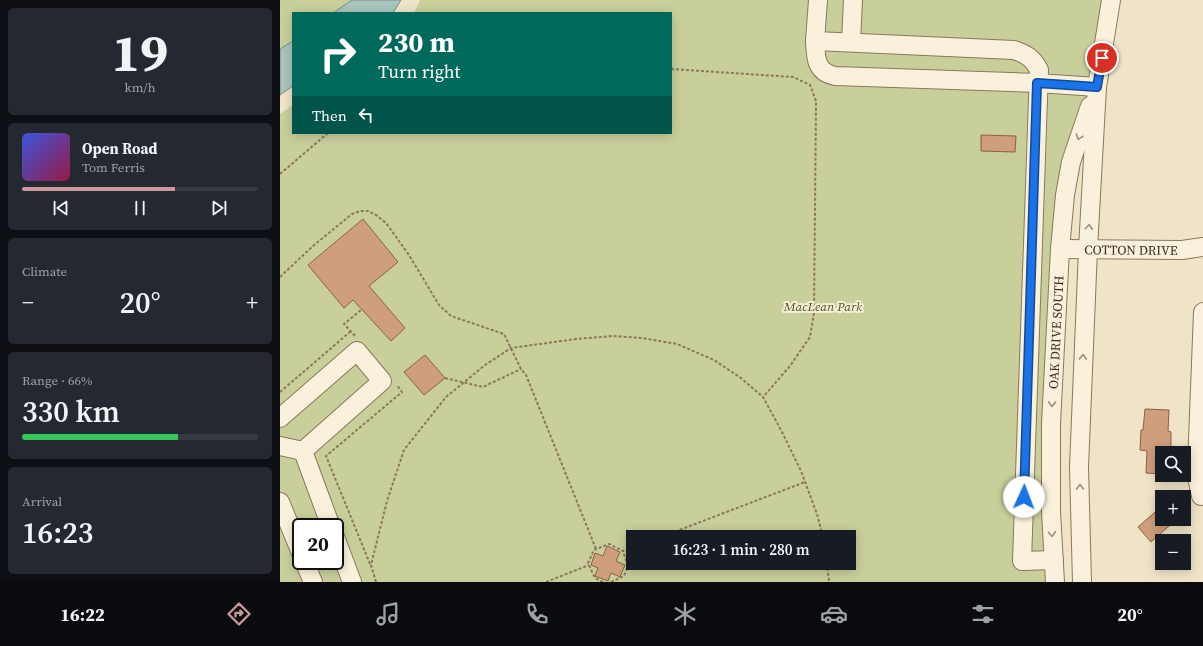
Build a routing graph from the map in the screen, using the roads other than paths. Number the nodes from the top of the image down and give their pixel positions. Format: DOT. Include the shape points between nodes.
graph roads {
  1 [pos="818,0"];
  2 [pos="853,0"];
  3 [pos="1111,0"];
  4 [pos="815,41"];
  5 [pos="851,42"];
  6 [pos="1037,83"];
  7 [pos="1097,87"];
  8 [pos="1203,247"];
  9 [pos="1060,249"];
  10 [pos="1088,249"];
  11 [pos="1203,312"];
  12 [pos="280,418"];
  13 [pos="280,446"];
  14 [pos="303,451"];
  15 [pos="1201,496"];
  16 [pos="280,502"];
  17 [pos="328,518"];
  18 [pos="292,531"];
  19 [pos="1054,560"];
  20 [pos="344,561"];
  21 [pos="308,570"];
  22 [pos="313,582"];
  23 [pos="352,582"];
  24 [pos="1055,582"];
  25 [pos="1082,582"];
  1 -- 4 [label="street"];
  2 -- 5 [label="street"];
  3 -- 7 [label="street, OAK DRIVE SOUTH"];
  4 -- 5 [label="street"];
  4 -- 6 [label="street" via="816,60 828,75"];
  5 -- 6 [label="street" via="1014,50 1025,54 1034,62 1039,70"];
  6 -- 7 [label="street"];
  6 -- 19 [label="street" via="1022,561"];
  7 -- 9 [label="street, OAK DRIVE SOUTH, one-way" via="1071,162"];
  10 -- 7 [label="street, OAK DRIVE SOUTH, one-way"];
  8 -- 10 [label="street, COTTON DRIVE" via="1182,250"];
  9 -- 10 [label="street, COTTON DRIVE"];
  9 -- 19 [label="street, OAK DRIVE SOUTH, one-way" via="1051,424 1050,512"];
  25 -- 10 [label="street, OAK DRIVE SOUTH, one-way" via="1079,467"];
  11 -- 15 [label="street" via="1197,465"];
  12 -- 14 [label="street" via="357,351 382,382"];
  13 -- 14 [label="street"];
  14 -- 17 [label="street"];
  16 -- 18 [label="street"];
  19 -- 24 [label="street, OAK DRIVE SOUTH"];
  20 -- 23 [label="street"];
  21 -- 22 [label="street"];
}
